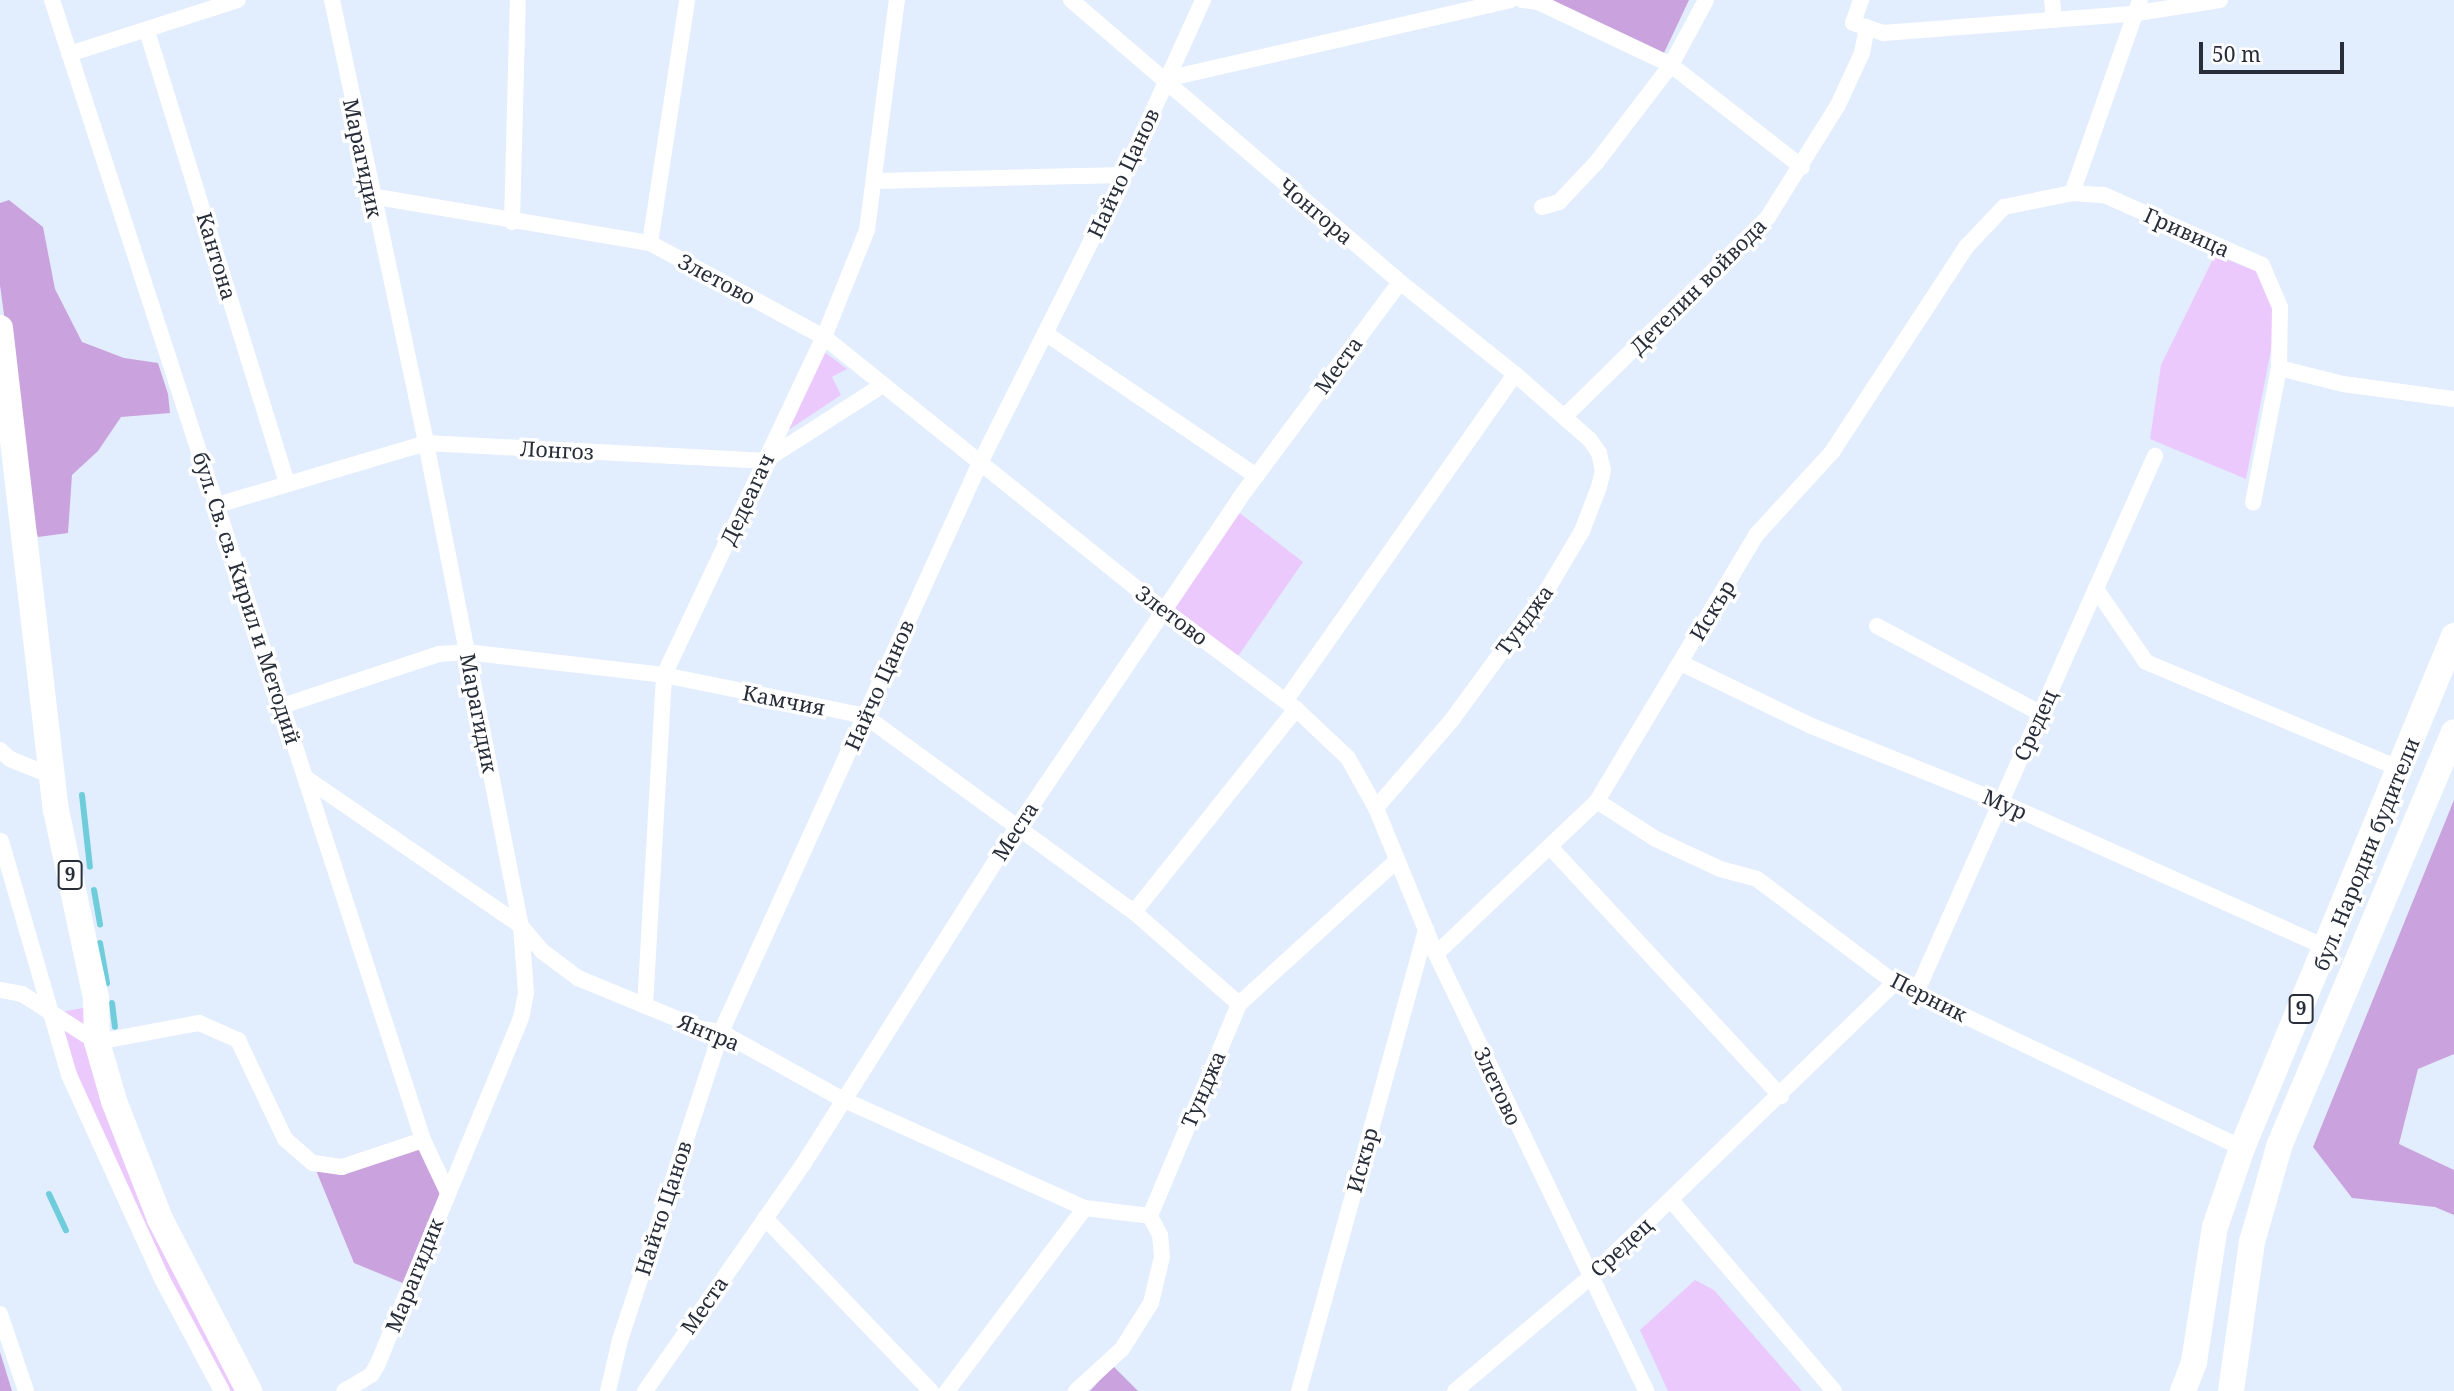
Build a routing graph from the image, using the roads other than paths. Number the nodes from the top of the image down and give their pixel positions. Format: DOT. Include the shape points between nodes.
graph roads {
  1 [pos="52,0"];
  2 [pos="238,0"];
  3 [pos="332,0"];
  4 [pos="518,0"];
  5 [pos="687,0"];
  6 [pos="897,0"];
  7 [pos="1071,0"];
  8 [pos="1203,0"];
  9 [pos="1510,0"];
  10 [pos="1706,0"];
  11 [pos="1861,0"];
  12 [pos="2052,0"];
  13 [pos="2220,0"];
  14 [pos="1533,1"];
  15 [pos="2136,7"];
  16 [pos="2054,20"];
  17 [pos="1860,25"];
  18 [pos="147,31"];
  19 [pos="69,54"];
  20 [pos="1671,65"];
  21 [pos="1166,79"];
  22 [pos="1802,167"];
  23 [pos="1124,175"];
  24 [pos="874,181"];
  25 [pos="2072,193"];
  26 [pos="371,196"];
  27 [pos="1542,207"];
  28 [pos="512,222"];
  29 [pos="650,243"];
  30 [pos="1967,246"];
  31 [pos="1399,282"];
  32 [pos="0,328"];
  33 [pos="1045,333"];
  34 [pos="824,337"];
  35 [pos="2279,368"];
  36 [pos="1515,374"];
  37 [pos="883,385"];
  38 [pos="2454,399"];
  39 [pos="1564,417"];
  40 [pos="426,443"];
  41 [pos="2155,456"];
  42 [pos="764,461"];
  43 [pos="980,463"];
  44 [pos="1256,477"];
  45 [pos="287,482"];
  46 [pos="2253,503"];
  47 [pos="217,505"];
  48 [pos="2096,589"];
  49 [pos="1164,610"];
  50 [pos="1877,626"];
  51 [pos="2454,636"];
  52 [pos="466,652"];
  53 [pos="1681,663"];
  54 [pos="664,675"];
  55 [pos="1291,705"];
  56 [pos="282,706"];
  57 [pos="2040,713"];
  58 [pos="865,716"];
  59 [pos="2454,732"];
  60 [pos="0,750"];
  61 [pos="2401,769"];
  62 [pos="52,776"];
  63 [pos="306,778"];
  64 [pos="1597,801"];
  65 [pos="2001,802"];
  66 [pos="1376,808"];
  67 [pos="1018,826"];
  68 [pos="1,841"];
  69 [pos="1552,849"];
  70 [pos="1396,861"];
  71 [pos="1134,912"];
  72 [pos="521,926"];
  73 [pos="1426,929"];
  74 [pos="2328,948"];
  75 [pos="1436,954"];
  76 [pos="1895,983"];
  77 [pos="0,990"];
  78 [pos="1916,993"];
  79 [pos="1239,1004"];
  80 [pos="645,1006"];
  81 [pos="51,1014"];
  82 [pos="721,1032"];
  83 [pos="97,1042"];
  84 [pos="1781,1096"];
  85 [pos="842,1099"];
  86 [pos="423,1140"];
  87 [pos="2242,1148"];
  88 [pos="448,1193"];
  89 [pos="1671,1200"];
  90 [pos="1085,1208"];
  91 [pos="1150,1216"];
  92 [pos="765,1218"];
  93 [pos="1589,1278"];
  94 [pos="0,1314"];
  95 [pos="26,1391"];
  96 [pos="222,1391"];
  97 [pos="249,1391"];
  98 [pos="344,1391"];
  99 [pos="608,1391"];
  100 [pos="645,1391"];
  101 [pos="931,1391"];
  102 [pos="947,1391"];
  103 [pos="1076,1391"];
  104 [pos="1299,1391"];
  105 [pos="1455,1391"];
  106 [pos="1646,1391"];
  107 [pos="1834,1391"];
  108 [pos="2183,1391"];
  109 [pos="2231,1391"];
  1 -- 19 [label="street, бул. Св. св. Кирил и Методий"];
  2 -- 18 [label="street"];
  3 -- 26 [label="street, Марагидик"];
  4 -- 28 [label="street"];
  5 -- 29 [label="street"];
  6 -- 24 [label="street, Дедеагач"];
  7 -- 21 [label="street, Чонгора"];
  8 -- 21 [label="street, Найчо Цанов"];
  9 -- 21 [label="street"];
  10 -- 20 [label="street"];
  11 -- 17 [label="street, Детелин войвода"];
  12 -- 16 [label="street"];
  13 -- 15 [label="street"];
  14 -- 20 [label="street"];
  15 -- 16 [label="street"];
  15 -- 25 [label="street"];
  16 -- 17 [label="street" via="1883,33"];
  17 -- 22 [label="street, Детелин войвода" via="1863,53"];
  18 -- 19 [label="street"];
  18 -- 45 [label="street, Кантона"];
  19 -- 47 [label="street, бул. Св. св. Кирил и Методий"];
  20 -- 22 [label="street"];
  20 -- 27 [label="street" via="1597,163 1559,202"];
  21 -- 23 [label="street, Найчо Цанов"];
  21 -- 31 [label="street, Чонгора" via="1186,102"];
  22 -- 39 [label="street, Детелин войвода" via="1744,243"];
  23 -- 24 [label="street"];
  23 -- 33 [label="street, Найчо Цанов"];
  24 -- 34 [label="street, Дедеагач" via="867,230"];
  25 -- 30 [label="street, Гривица" via="2004,206"];
  25 -- 35 [label="street, Гривица" via="2104,195 2262,265 2280,307"];
  26 -- 28 [label="street, Злетово"];
  26 -- 40 [label="street, Марагидик"];
  28 -- 29 [label="street, Злетово"];
  29 -- 34 [label="street, Злетово"];
  30 -- 53 [label="street, Искър" via="1832,452 1756,535"];
  31 -- 36 [label="street, Чонгора"];
  31 -- 44 [label="street, Места"];
  32 -- 62 [label="main road, 9"];
  33 -- 43 [label="street, Найчо Цанов"];
  33 -- 44 [label="street"];
  34 -- 37 [label="street, Злетово"];
  34 -- 42 [label="street, Дедеагач"];
  35 -- 38 [label="street" via="2343,384"];
  35 -- 46 [label="street, Гривица"];
  36 -- 39 [label="street, Чонгора"];
  36 -- 55 [label="street"];
  37 -- 42 [label="street"];
  37 -- 43 [label="street, Злетово"];
  39 -- 66 [label="street, Тунджа" via="1590,440 1603,470 1581,531 1547,590 1451,721"];
  40 -- 42 [label="street, Лонгоз"];
  40 -- 45 [label="street, Лонгоз"];
  40 -- 52 [label="street, Марагидик"];
  41 -- 48 [label="street, Средец"];
  42 -- 54 [label="street, Дедеагач"];
  43 -- 49 [label="street, Злетово"];
  43 -- 58 [label="street, Найчо Цанов"];
  44 -- 49 [label="street, Места"];
  45 -- 47 [label="street, Лонгоз"];
  47 -- 56 [label="street, бул. Св. св. Кирил и Методий"];
  48 -- 57 [label="street, Средец"];
  48 -- 61 [label="street" via="2146,662"];
  49 -- 55 [label="street, Злетово"];
  49 -- 67 [label="street, Места"];
  50 -- 57 [label="street"];
  51 -- 61 [label="main road, бул. Народни будители / 9"];
  52 -- 54 [label="street, Камчия"];
  52 -- 56 [label="street, Камчия" via="439,654"];
  52 -- 72 [label="street, Марагидик"];
  53 -- 64 [label="street, Искър"];
  53 -- 65 [label="street, Мур" via="1809,725"];
  54 -- 58 [label="street, Камчия"];
  54 -- 80 [label="street, Дедеагач"];
  55 -- 66 [label="street, Злетово" via="1348,758"];
  55 -- 71 [label="street"];
  56 -- 63 [label="street, бул. Св. св. Кирил и Методий"];
  57 -- 65 [label="street, Средец"];
  58 -- 67 [label="street, Камчия"];
  58 -- 82 [label="street, Найчо Цанов"];
  59 -- 109 [label="main road, бул. Народни будители / 9" via="2280,1143 2252,1242"];
  60 -- 62 [label="street" via="10,759"];
  61 -- 74 [label="main road, бул. Народни будители / 9"];
  62 -- 83 [label="main road, 9" via="96,998"];
  63 -- 72 [label="street, Янтра"];
  63 -- 86 [label="street, бул. Св. св. Кирил и Методий"];
  64 -- 69 [label="street, Искър"];
  64 -- 76 [label="street, Перник" via="1656,839 1720,869 1757,879"];
  65 -- 74 [label="street, Мур"];
  65 -- 78 [label="street, Средец"];
  66 -- 70 [label="street, Злетово"];
  67 -- 71 [label="street, Камчия"];
  67 -- 85 [label="street, Места"];
  68 -- 81 [label="street"];
  69 -- 75 [label="street, Искър"];
  69 -- 84 [label="street"];
  70 -- 73 [label="street, Злетово"];
  70 -- 79 [label="street, Тунджа"];
  71 -- 79 [label="street, Камчия"];
  72 -- 80 [label="street, Янтра" via="542,951 578,978"];
  72 -- 88 [label="street, Марагидик" via="526,993 521,1018"];
  73 -- 75 [label="street, Злетово"];
  73 -- 104 [label="street, Искър"];
  74 -- 87 [label="main road, бул. Народни будители / 9"];
  75 -- 93 [label="street, Злетово"];
  76 -- 78 [label="street, Перник"];
  76 -- 84 [label="street, Средец"];
  77 -- 81 [label="street" via="22,994"];
  78 -- 87 [label="street, Перник"];
  79 -- 91 [label="street, Тунджа"];
  80 -- 82 [label="street, Янтра"];
  81 -- 83 [label="street"];
  81 -- 96 [label="street" via="69,1075 135,1220"];
  82 -- 85 [label="street, Янтра"];
  82 -- 99 [label="street, Найчо Цанов" via="620,1340"];
  83 -- 86 [label="street" via="200,1023 238,1040 285,1139 313,1163 342,1167"];
  83 -- 97 [label="main road, 9" via="114,1101 160,1219"];
  84 -- 89 [label="street, Средец"];
  85 -- 90 [label="street, Янтра"];
  85 -- 92 [label="street, Места"];
  86 -- 88 [label="street, бул. Св. св. Кирил и Методий"];
  87 -- 108 [label="main road, бул. Народни будители / 9" via="2216,1227 2194,1362"];
  88 -- 98 [label="street, Марагидик" via="378,1364 371,1375"];
  89 -- 93 [label="street, Средец"];
  89 -- 107 [label="street"];
  90 -- 91 [label="street, Янтра"];
  90 -- 102 [label="street"];
  91 -- 103 [label="street" via="1160,1235 1162,1257 1151,1303 1122,1349"];
  92 -- 100 [label="street, Места"];
  92 -- 101 [label="street"];
  93 -- 105 [label="street, Средец"];
  93 -- 106 [label="street, Злетово"];
  94 -- 95 [label="street"];
}
